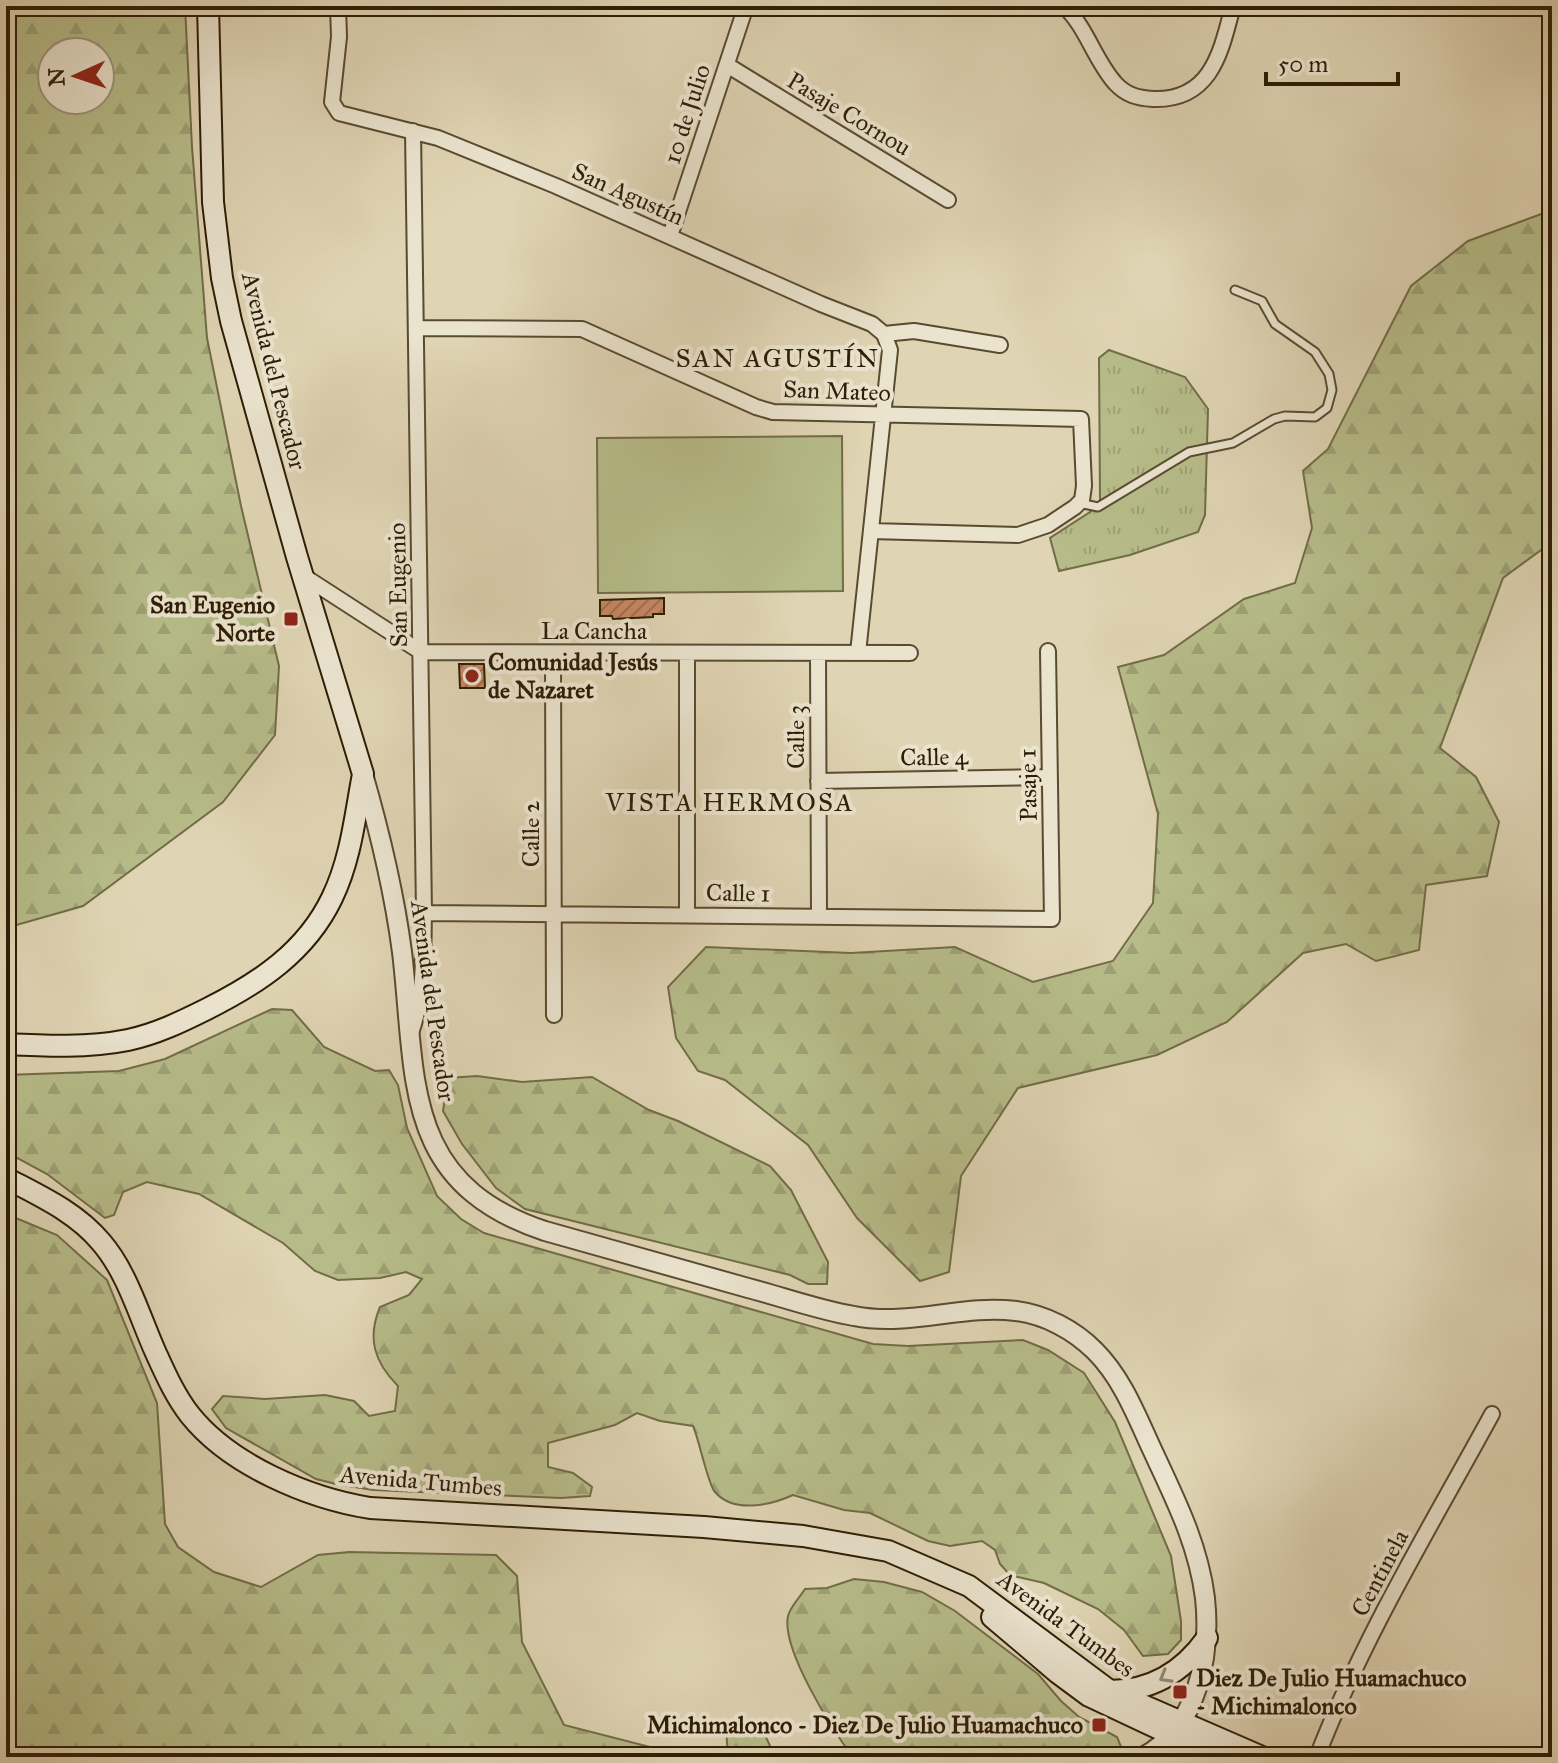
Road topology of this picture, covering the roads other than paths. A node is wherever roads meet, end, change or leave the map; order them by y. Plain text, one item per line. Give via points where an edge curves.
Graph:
1 (208, 6) edge
2 (338, 6) edge
3 (746, 6) edge
4 (1064, 6) edge
5 (1233, 6) edge
6 (727, 65) junction
7 (413, 131) junction
8 (948, 200) dead end
9 (670, 236) junction
10 (1235, 290) dead end
11 (416, 328) junction
12 (884, 334) junction
13 (1000, 345) dead end
14 (883, 415) junction
15 (1079, 503) junction
16 (871, 531) junction
17 (302, 575) junction
18 (1048, 651) dead end
19 (421, 652) junction
20 (553, 653) junction
21 (687, 653) junction
22 (818, 653) junction
23 (858, 653) junction
24 (910, 653) dead end
25 (363, 774) junction
26 (1050, 777) junction
27 (818, 781) junction
28 (424, 913) junction
29 (554, 913) junction
30 (687, 915) junction
31 (819, 916) junction
32 (1052, 919) joint
33 (554, 1015) dead end
34 (410, 1037) junction
35 (6, 1044) edge
36 (6, 1178) edge
37 (1492, 1414) dead end
38 (929, 1568) junction
39 (1207, 1638) junction
40 (1110, 1691) junction
41 (1177, 1729) junction
42 (1143, 1757) edge
43 (1219, 1757) edge
44 (1262, 1757) edge
45 (1317, 1757) edge

1 - 17 main road, Avenida del Pescador via 212,189 222,278 241,364
2 - 7 street, San Agustín via 333,106 343,114
3 - 6 street, 10 de Julio
4 - 5 street via 1117,85 1128,95 1160,99 1183,94 1207,77 1217,63
6 - 8 street, Pasaje Cornou
6 - 9 street, 10 de Julio
7 - 9 street, San Agustín
7 - 11 street, San Eugenio
9 - 12 street, San Agustín via 872,324
10 - 15 lane via 1262,301 1275,324 1315,352 1329,374 1327,408 1315,417 1274,419 1233,443 1189,452 1098,507
11 - 14 street, San Mateo via 582,329 764,410
11 - 19 street, San Eugenio
12 - 13 street via 914,331
12 - 14 street via 890,350
14 - 15 street, San Mateo via 1081,419 1084,486
14 - 16 street
15 - 16 street via 1048,525 1018,535
16 - 23 street
17 - 19 street
17 - 25 main road, Avenida del Pescador
18 - 26 street, Pasaje 1
19 - 20 street, La Cancha
19 - 28 street, San Eugenio
20 - 21 street, La Cancha
20 - 29 street, Calle 2
21 - 22 street, La Cancha
21 - 30 street
22 - 23 street, La Cancha
22 - 27 street, Calle 3
23 - 24 street, La Cancha
25 - 34 street, Avenida del Pescador via 388,865
25 - 35 main road via 340,880 319,921 276,967 229,998 146,1035 91,1044
26 - 27 street, Calle 4
26 - 32 street, Pasaje 1
27 - 31 street, Calle 3
28 - 29 street, Calle 1
28 - 34 street, San Eugenio via 422,987
29 - 30 street, Calle 1
29 - 33 street, Calle 2
30 - 31 street, Calle 1
31 - 32 street, Calle 1
34 - 39 street, Avenida del Pescador via 422,1113 439,1152 472,1195 506,1216 854,1316 911,1319 1017,1311 1051,1320 1080,1338 1119,1382 1186,1522 1203,1584
36 - 38 main road, Avenida Tumbes via 67,1211 104,1245 178,1397 204,1430 231,1452 294,1486 370,1508 803,1536 888,1551
37 - 45 street, Centinela via 1367,1645
38 - 40 main road, Avenida Tumbes via 993,1602
38 - 41 main road, Avenida Tumbes via 1073,1685 1109,1707
39 -> 40 main road via 1162,1680 1136,1690
39 - 41 street, Avenida del Pescador via 1198,1682
40 - 41 main road, Avenida Tumbes
41 - 42 street
41 - 43 main road, Avenida Tumbes
41 - 44 main road, Avenida Tumbes

